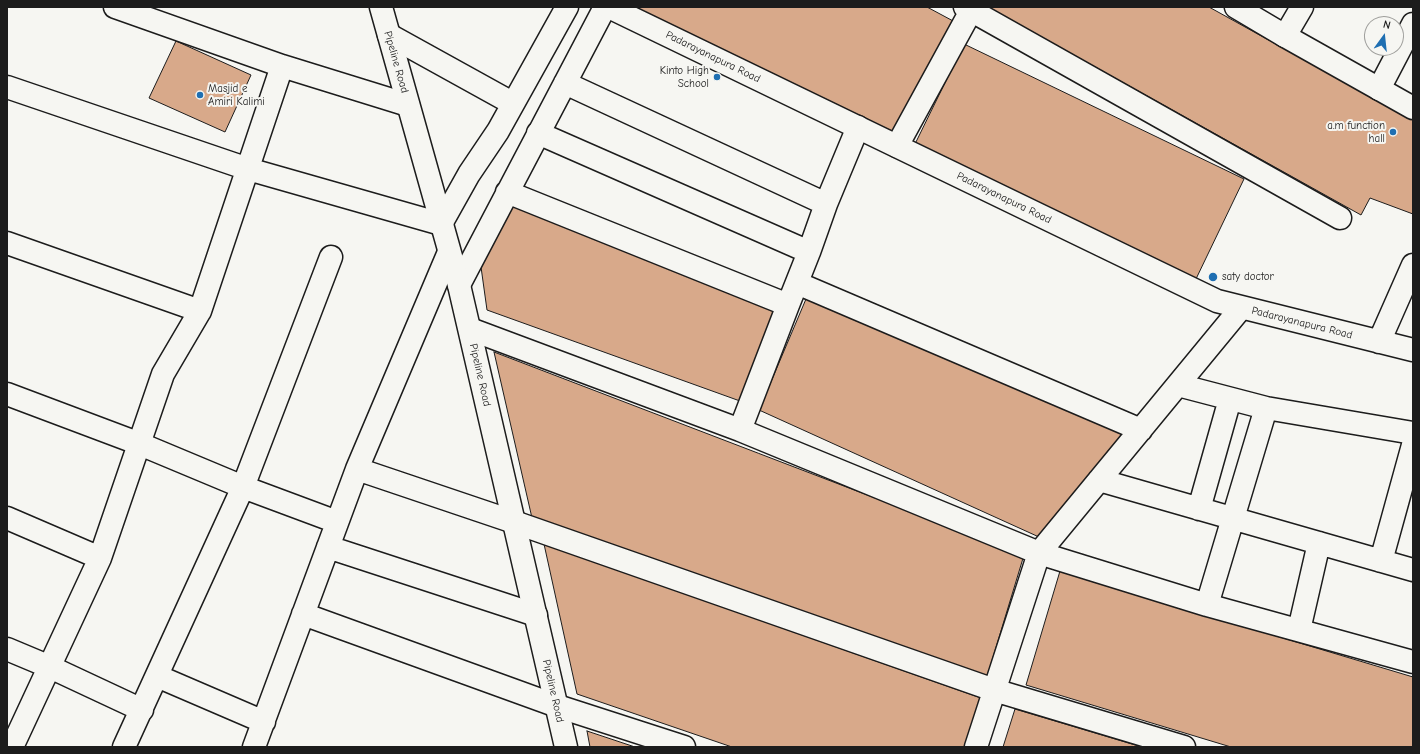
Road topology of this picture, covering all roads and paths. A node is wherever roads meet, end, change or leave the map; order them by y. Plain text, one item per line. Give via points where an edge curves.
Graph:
1 (115, 7) edge
2 (381, 7) edge
3 (567, 7) edge
4 (605, 7) edge
5 (609, 7) edge
6 (1236, 7) edge
7 (1302, 7) edge
8 (970, 8) edge
9 (1413, 24) edge
10 (388, 35) junction
11 (1285, 36) junction
12 (282, 66) junction
13 (565, 83) junction
14 (7, 87) edge
15 (1379, 89) junction
16 (512, 103) junction
17 (408, 105) junction
18 (1413, 108) edge
19 (858, 126) junction
20 (538, 134) junction
21 (898, 146) junction
22 (248, 169) junction
23 (507, 192) junction
24 (826, 204) junction
25 (1340, 218) dead end
26 (441, 224) junction
27 (7, 243) edge
28 (449, 252) junction
29 (809, 252) junction
30 (331, 257) dead end
31 (1412, 270) edge
32 (796, 283) junction
33 (458, 284) junction
34 (788, 305) junction
35 (1241, 308) junction
36 (200, 311) junction
37 (470, 329) junction
38 (1379, 342) junction
39 (1413, 350) edge
40 (1178, 385) junction
41 (7, 394) edge
42 (1230, 399) junction
43 (1266, 408) junction
44 (740, 430) junction
45 (1141, 430) junction
46 (1413, 433) edge
47 (140, 444) junction
48 (1413, 446) edge
49 (357, 469) junction
50 (1099, 480) junction
51 (243, 487) junction
52 (1198, 509) junction
53 (7, 518) edge
54 (1233, 519) junction
55 (337, 522) junction
56 (514, 522) junction
57 (1319, 543) junction
58 (328, 547) junction
59 (1039, 553) junction
60 (100, 558) junction
61 (1381, 561) junction
62 (1413, 570) edge
63 (1207, 605) junction
64 (304, 614) junction
65 (536, 615) junction
66 (1299, 630) junction
67 (7, 648) edge
68 (1413, 662) edge
69 (50, 667) junction
70 (157, 676) junction
71 (994, 690) junction
72 (557, 706) junction
73 (142, 710) junction
74 (264, 722) junction
75 (12, 747) edge
76 (124, 747) edge
77 (254, 747) edge
78 (566, 747) edge
79 (684, 747) edge
80 (976, 747) edge
81 (1184, 747) edge

1 - 12 street
2 - 10 street, Pipeline Road
3 - 16 street
4 - 13 street
5 - 19 street, Padarayanapura Road
6 - 11 street
7 - 11 street
8 - 21 street
8 - 25 street
9 - 15 street
10 - 16 street
10 - 17 street, Pipeline Road
11 - 15 street
12 - 17 street
12 - 22 street
13 - 20 street
13 - 24 street
14 - 22 street
15 - 18 street
16 - 26 street via 498,131 469,174
17 - 26 street, Pipeline Road
19 - 21 street, Padarayanapura Road
19 - 24 street
20 - 23 street
20 - 29 street
21 - 35 street, Padarayanapura Road via 1217,301
22 - 26 street
22 - 36 street
23 - 33 street
23 - 34 street
24 - 29 street
26 - 28 street, Pipeline Road
27 - 36 street
28 - 33 street, Pipeline Road
28 - 49 street
29 - 32 street
30 - 51 street
31 - 38 street
32 - 34 street
32 - 45 street
33 - 37 street, Pipeline Road
34 - 44 street
35 - 38 street, Padarayanapura Road
35 - 40 street
36 - 47 street via 163,374
37 - 44 street
37 - 56 street, Pipeline Road
38 - 39 street, Padarayanapura Road
40 - 42 street
40 - 45 street
41 - 47 street
42 - 43 street
42 - 52 street
43 - 46 street
43 - 54 street
44 - 59 street
45 - 50 street
47 - 51 street
47 - 60 street
48 - 61 street
49 - 55 street
49 - 56 street
50 - 52 street
50 - 59 street
51 - 55 street
51 - 70 street
52 - 54 street
53 - 60 street
54 - 57 street
54 - 63 street
55 - 58 street
56 - 65 street, Pipeline Road
56 - 71 street
57 - 61 street
57 - 66 street
58 - 64 street
58 - 65 street
59 - 63 street
59 - 71 street
60 - 69 street
61 - 62 street
63 - 66 street
64 - 72 street
64 - 74 street
65 - 72 street, Pipeline Road
66 - 68 street
67 - 69 street
69 - 73 street
69 - 75 street
70 - 73 street
70 - 74 street
71 - 80 street
71 - 81 street
72 - 78 street, Pipeline Road
72 - 79 street
73 - 76 street
74 - 77 street

